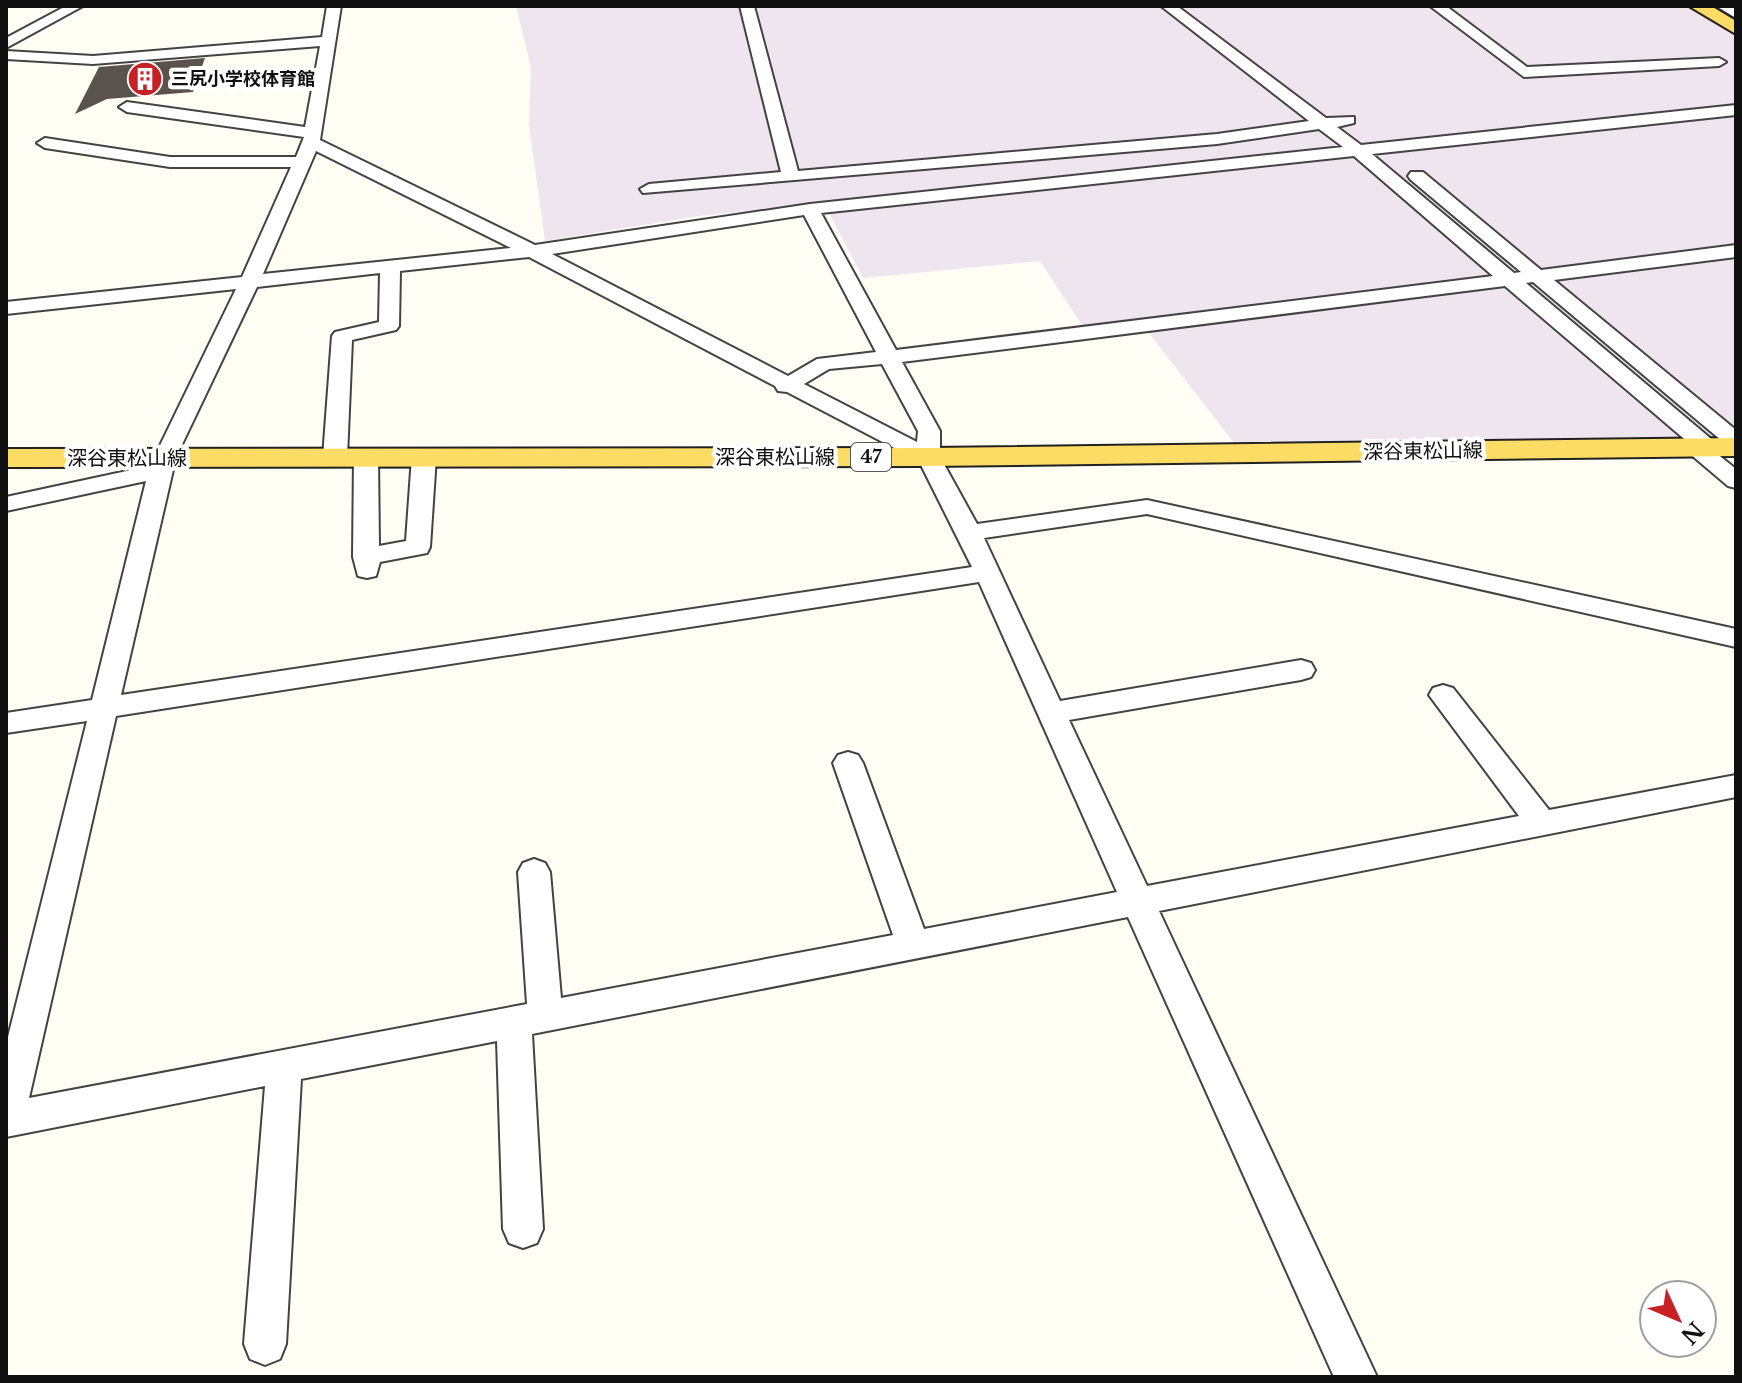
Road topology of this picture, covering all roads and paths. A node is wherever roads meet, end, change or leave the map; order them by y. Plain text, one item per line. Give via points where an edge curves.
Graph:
1 (76, 6) edge
2 (334, 6) edge
3 (747, 6) edge
4 (1168, 6) edge
5 (1437, 6) edge
6 (1698, 6) edge
7 (1723, 6) edge
8 (1736, 14) edge
9 (1736, 29) edge
10 (329, 41) junction
11 (6, 44) edge
12 (6, 55) edge
13 (1719, 62) dead end
14 (1323, 101) dead end
15 (127, 107) dead end
16 (1735, 111) edge
17 (1324, 124) junction
18 (1362, 136) junction
19 (45, 143) dead end
20 (309, 146) junction
21 (790, 175) junction
22 (649, 189) dead end
23 (810, 209) junction
24 (532, 251) junction
25 (1736, 251) edge
26 (390, 266) junction
27 (1536, 275) junction
28 (251, 279) junction
29 (1507, 279) junction
30 (6, 308) edge
31 (888, 357) junction
32 (786, 386) junction
33 (1719, 446) edge
34 (335, 457) junction
35 (366, 457) junction
36 (424, 457) junction
37 (928, 457) junction
38 (6, 458) edge
39 (162, 464) junction
40 (1736, 481) edge
41 (6, 504) edge
42 (969, 533) junction
43 (986, 573) junction
44 (1736, 638) edge
45 (1301, 670) dead end
46 (1443, 695) dead end
47 (104, 707) junction
48 (1050, 713) junction
49 (6, 723) edge
50 (848, 763) dead end
51 (1736, 786) edge
52 (1542, 824) junction
53 (534, 872) dead end
54 (1137, 903) junction
55 (914, 946) junction
56 (530, 1019) junction
57 (284, 1066) junction
58 (6, 1119) edge
59 (523, 1229) dead end
60 (265, 1344) dead end
61 (1356, 1377) edge

1 - 11 street
2 - 10 street
3 - 21 street
4 - 17 street
5 - 13 street via 1524,72
6 - 9 main road
7 - 8 street
10 - 12 street via 93,60
10 - 20 street
14 - 18 street
15 - 20 street
16 - 18 street
17 - 18 street
17 - 18 street
17 - 21 street via 1217,139
18 - 23 street
18 - 27 street
18 - 29 street
19 - 20 street via 170,162
20 - 24 street
20 - 28 street
21 - 22 street
23 - 24 street
23 - 31 street
24 - 26 street
24 - 32 street
25 - 27 street
26 - 28 street
26 - 34 street via 389,326 342,336
27 - 29 street
27 - 33 street
28 - 30 street
28 - 39 street
29 - 31 street
29 - 33 street
31 - 32 street via 824,363
31 - 37 street via 929,431
32 - 37 street
33 - 37 main road, 深谷東松山線 / 47
33 - 40 street
34 - 35 main road, 深谷東松山線 / 47
34 - 39 main road, 深谷東松山線 / 47
35 - 36 main road, 深谷東松山線 / 47
35 - 36 street via 367,564 418,547
36 - 37 main road, 深谷東松山線 / 47
37 - 42 street
38 - 39 main road, 深谷東松山線 / 47
39 - 41 street
39 - 47 street
42 - 43 street
42 - 44 street via 1147,507
43 - 47 street
43 - 48 street
45 - 48 street
46 - 52 street
47 - 49 street
47 - 58 street
48 - 54 street
50 - 55 street
51 - 52 street
52 - 54 street
53 - 56 street
54 - 55 street
54 - 61 street
55 - 56 street
56 - 57 street
56 - 59 street
57 - 58 street
57 - 60 street

